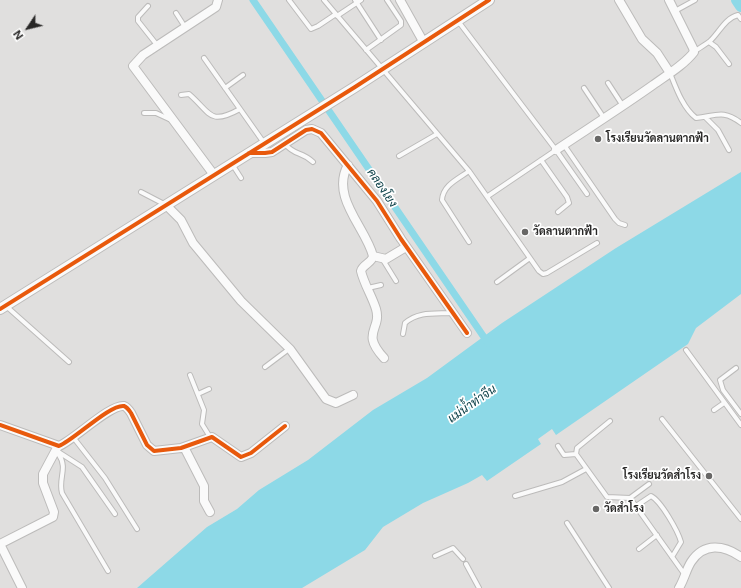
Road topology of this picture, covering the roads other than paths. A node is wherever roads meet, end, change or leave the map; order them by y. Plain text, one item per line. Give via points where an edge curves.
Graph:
1 (218, 0) edge
2 (289, 0) edge
3 (324, 0) edge
4 (361, 0) edge
5 (387, 0) edge
6 (400, 0) edge
7 (489, 0) edge
8 (619, 0) edge
9 (669, 0) edge
10 (695, 0) edge
11 (356, 1) edge
12 (148, 6) dead end
13 (675, 11) junction
14 (176, 13) dead end
15 (337, 15) junction
16 (741, 19) edge
17 (458, 21) junction
18 (185, 27) junction
19 (381, 40) junction
20 (709, 42) junction
21 (424, 43) junction
22 (157, 45) junction
23 (366, 50) junction
24 (694, 52) junction
25 (204, 58) dead end
26 (729, 64) dead end
27 (382, 69) junction
28 (670, 73) junction
29 (243, 75) dead end
30 (608, 83) dead end
31 (225, 88) junction
32 (584, 88) dead end
33 (181, 95) dead end
34 (624, 106) junction
35 (240, 109) junction
36 (144, 113) dead end
37 (705, 117) junction
38 (604, 118) junction
39 (173, 121) junction
40 (741, 123) edge
41 (437, 134) junction
42 (264, 143) junction
43 (284, 144) junction
44 (560, 147) junction
45 (729, 150) dead end
46 (249, 153) junction
47 (399, 156) dead end
48 (541, 160) junction
49 (313, 162) dead end
50 (232, 164) junction
51 (348, 165) junction
52 (469, 170) junction
53 (214, 175) junction
54 (241, 178) dead end
55 (141, 192) dead end
56 (586, 194) dead end
57 (488, 196) junction
58 (166, 205) junction
59 (558, 212) dead end
60 (625, 225) dead end
61 (469, 242) dead end
62 (597, 243) dead end
63 (406, 247) junction
64 (373, 256) junction
65 (530, 258) junction
66 (383, 260) junction
67 (396, 281) dead end
68 (496, 282) dead end
69 (381, 285) dead end
70 (368, 288) junction
71 (3, 307) edge
72 (452, 313) junction
73 (467, 333) dead end
74 (403, 334) dead end
75 (290, 348) junction
76 (686, 350) dead end
77 (384, 358) dead end
78 (69, 362) dead end
79 (265, 367) dead end
80 (736, 368) dead end
81 (190, 375) dead end
82 (209, 389) dead end
83 (198, 394) junction
84 (353, 395) dead end
85 (724, 403) junction
86 (714, 410) dead end
87 (741, 414) edge
88 (662, 419) dead end
89 (610, 421) dead end
90 (0, 425) edge
91 (741, 425) edge
92 (285, 426) dead end
93 (73, 437) junction
94 (210, 437) junction
95 (558, 446) dead end
96 (184, 447) junction
97 (56, 450) junction
98 (576, 454) junction
99 (586, 469) junction
100 (649, 484) dead end
101 (516, 496) dead end
102 (630, 498) junction
103 (636, 506) junction
104 (210, 512) dead end
105 (115, 514) dead end
106 (741, 519) edge
107 (567, 523) dead end
108 (137, 528) dead end
109 (656, 535) junction
110 (0, 544) edge
111 (639, 549) dead end
112 (5, 554) junction
113 (435, 556) dead end
114 (672, 557) junction
115 (741, 557) edge
116 (463, 559) dead end
117 (0, 561) edge
118 (466, 564) dead end
119 (108, 571) dead end
120 (686, 576) junction
121 (681, 587) edge
122 (22, 588) edge
123 (479, 588) edge
124 (609, 588) edge

1 - 18 street via 216,7
2 - 15 lane via 311,29
3 - 15 lane
4 - 11 lane
5 - 19 lane via 401,25
6 - 21 street
7 - 17 street
8 - 28 street via 642,39 657,53
9 - 13 street
10 - 13 lane
11 - 15 lane
11 - 19 lane
12 - 22 lane via 138,17 138,21
13 - 24 street
14 - 18 lane
15 - 23 lane
16 - 20 lane via 738,15 731,18
17 - 21 street
17 - 44 lane
18 - 22 street
19 - 23 lane
20 - 24 lane
20 - 26 lane
21 - 27 street
22 - 39 street via 139,58 134,67
23 - 27 lane
24 - 28 street
25 - 31 lane
27 - 41 lane
27 - 42 street
28 - 34 street
28 - 37 lane via 690,114 696,118
29 - 31 lane
30 - 34 lane
31 - 35 lane
32 - 38 lane
33 - 35 lane via 189,94 215,117 225,117
34 - 38 street
35 - 42 lane
36 - 39 lane via 156,113
37 - 40 lane via 731,115
37 - 45 lane via 718,130
38 - 44 street
39 - 53 street
41 - 47 lane
41 - 52 lane
42 - 46 street
43 - 46 street via 266,153
43 - 49 lane via 291,151 305,155
43 - 51 street via 306,130 316,130
44 - 48 lane
44 - 56 lane
44 - 60 lane via 615,219
46 - 50 street
48 - 57 lane
48 - 59 lane via 569,203
50 - 53 street
50 - 54 lane
51 - 63 street via 377,201
51 - 64 street via 344,178 344,193
52 - 57 lane
52 - 61 lane via 448,186 443,192 442,200
53 - 58 street
55 - 58 lane
57 - 65 lane
58 - 71 street
58 - 75 street via 181,220 193,243 241,301
62 - 65 lane via 548,273 543,274 539,271
63 - 66 street
63 - 72 street
64 - 66 street
64 - 70 street via 361,271
65 - 68 lane
66 - 67 lane
69 - 70 lane
70 - 77 street via 377,314 372,337 374,345
71 - 78 lane
72 - 73 street
72 - 74 lane via 420,314 410,318 405,323
75 - 79 lane
75 - 84 street via 328,402 336,403
76 - 85 lane
80 - 87 lane via 720,380 723,390
81 - 83 lane
82 - 83 lane
83 - 94 lane via 204,410 202,424
85 - 86 lane
85 - 91 lane
88 - 106 lane
89 - 98 lane via 577,448
90 - 97 street
92 - 94 street via 251,453 242,457
93 - 96 street via 112,410 123,406 131,412 147,445 154,451
93 - 97 street
93 - 108 lane via 105,478
94 - 96 street
95 - 98 lane via 564,455
96 - 104 street via 204,486 204,502
97 - 105 lane via 82,467
97 - 110 street via 43,474 43,483 54,512 53,517
97 - 119 lane via 64,465 62,493
98 - 99 lane
99 - 101 lane via 562,482
99 - 102 lane via 607,498
100 - 102 lane
102 - 103 lane
103 - 109 lane
103 - 114 lane via 652,496 661,508 679,534 681,542
107 - 124 lane
109 - 111 lane
109 - 114 lane
110 - 112 street
112 - 117 street
112 - 122 street
113 - 116 lane via 454,548
114 - 120 lane
115 - 120 street via 725,548 711,547 698,555
118 - 123 lane
120 - 121 street

